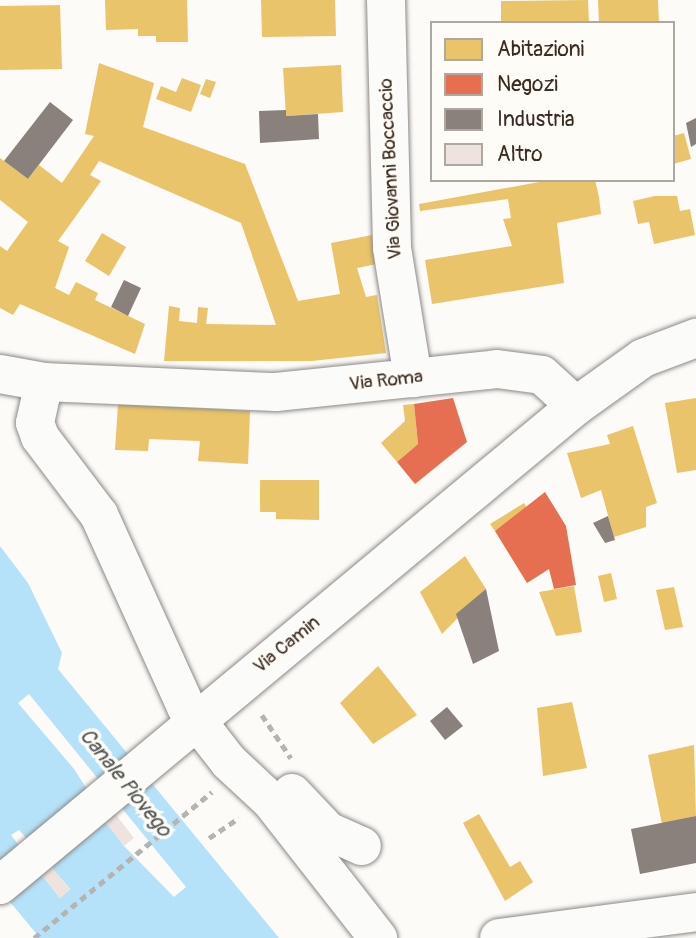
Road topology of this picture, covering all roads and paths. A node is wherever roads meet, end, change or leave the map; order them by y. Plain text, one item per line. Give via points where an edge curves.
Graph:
1 (386, 0) edge
2 (696, 338) edge
3 (0, 374) edge
4 (413, 378) junction
5 (44, 382) junction
6 (576, 406) junction
7 (203, 729) junction
8 (222, 784) dead end
9 (362, 846) dead end
10 (0, 885) edge
11 (696, 912) edge
12 (34, 938) edge
13 (378, 938) edge
14 (499, 938) edge

1 - 4 street, Via Giovanni Boccaccio via 392,248
2 - 6 street via 643,358
3 - 5 street, Via Roma
4 - 5 street, Via Roma via 276,392
4 - 6 street, Via Roma via 497,369 542,375
5 - 7 street via 35,423 40,437 99,515
6 - 7 street, Via Camin
7 - 9 street via 237,737 328,831
7 - 10 street, Via Camin via 154,759
7 - 13 street via 264,793
8 - 12 path
11 - 14 street

